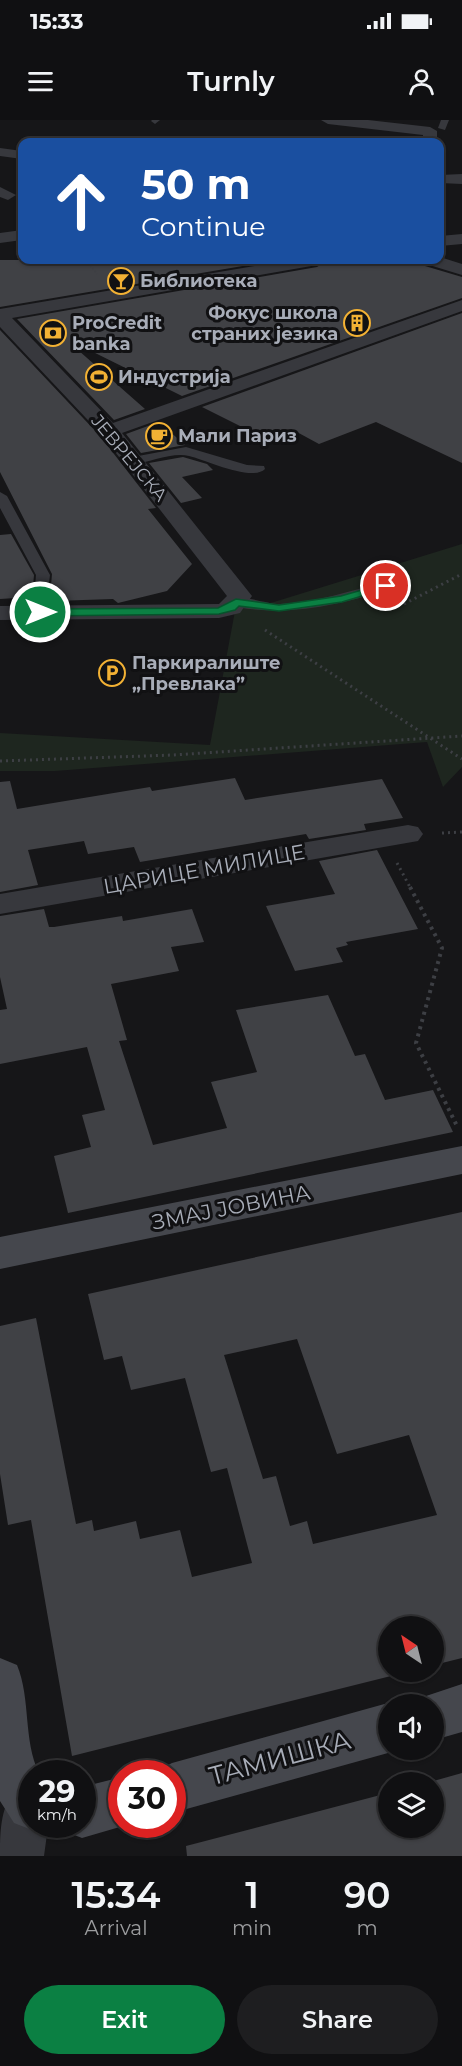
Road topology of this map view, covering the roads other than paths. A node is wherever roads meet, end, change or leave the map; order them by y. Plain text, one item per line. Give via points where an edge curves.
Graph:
1 (328, 120) edge
2 (437, 130) edge
3 (1, 153) edge
4 (18, 155) edge
5 (444, 179) edge
6 (462, 179) edge
7 (18, 236) edge
8 (0, 238) edge
9 (462, 239) edge
10 (444, 241) edge
11 (294, 264) edge
12 (444, 264) edge
13 (462, 270) edge
14 (462, 305) edge
15 (0, 315) edge
16 (109, 431) junction
17 (133, 461) junction
18 (259, 469) dead end
19 (0, 496) edge
20 (386, 586) dead end
21 (234, 605) junction
22 (40, 612) junction
23 (0, 613) edge
24 (396, 836) road end
25 (0, 904) edge
26 (462, 1160) edge
27 (0, 1253) edge
28 (0, 1683) edge
29 (462, 1708) edge
30 (444, 1713) edge
31 (378, 1731) edge
32 (18, 1783) edge
33 (186, 1784) edge

1 - 2 street
3 - 4 street
5 - 6 street
7 - 8 street
9 - 10 street
11 - 15 street
12 - 13 street
14 - 16 street
15 - 16 street, ЈЕВРЕЈСКА
16 - 17 street, ЈЕВРЕЈСКА
17 - 18 lane via 186,451 246,469
17 - 21 street, ЈЕВРЕЈСКА via 237,590 240,596
19 - 22 lane via 43,575
20 - 21 lane via 342,599 279,608
21 - 22 street via 219,611
22 - 23 street
24 - 25 street, ЦАРИЦЕ МИЛИЦЕ
26 - 27 street, ЗМАЈ ЈОВИНА
28 - 32 street via 10,1758
29 - 30 street
31 - 33 street, ТАМИШКА

